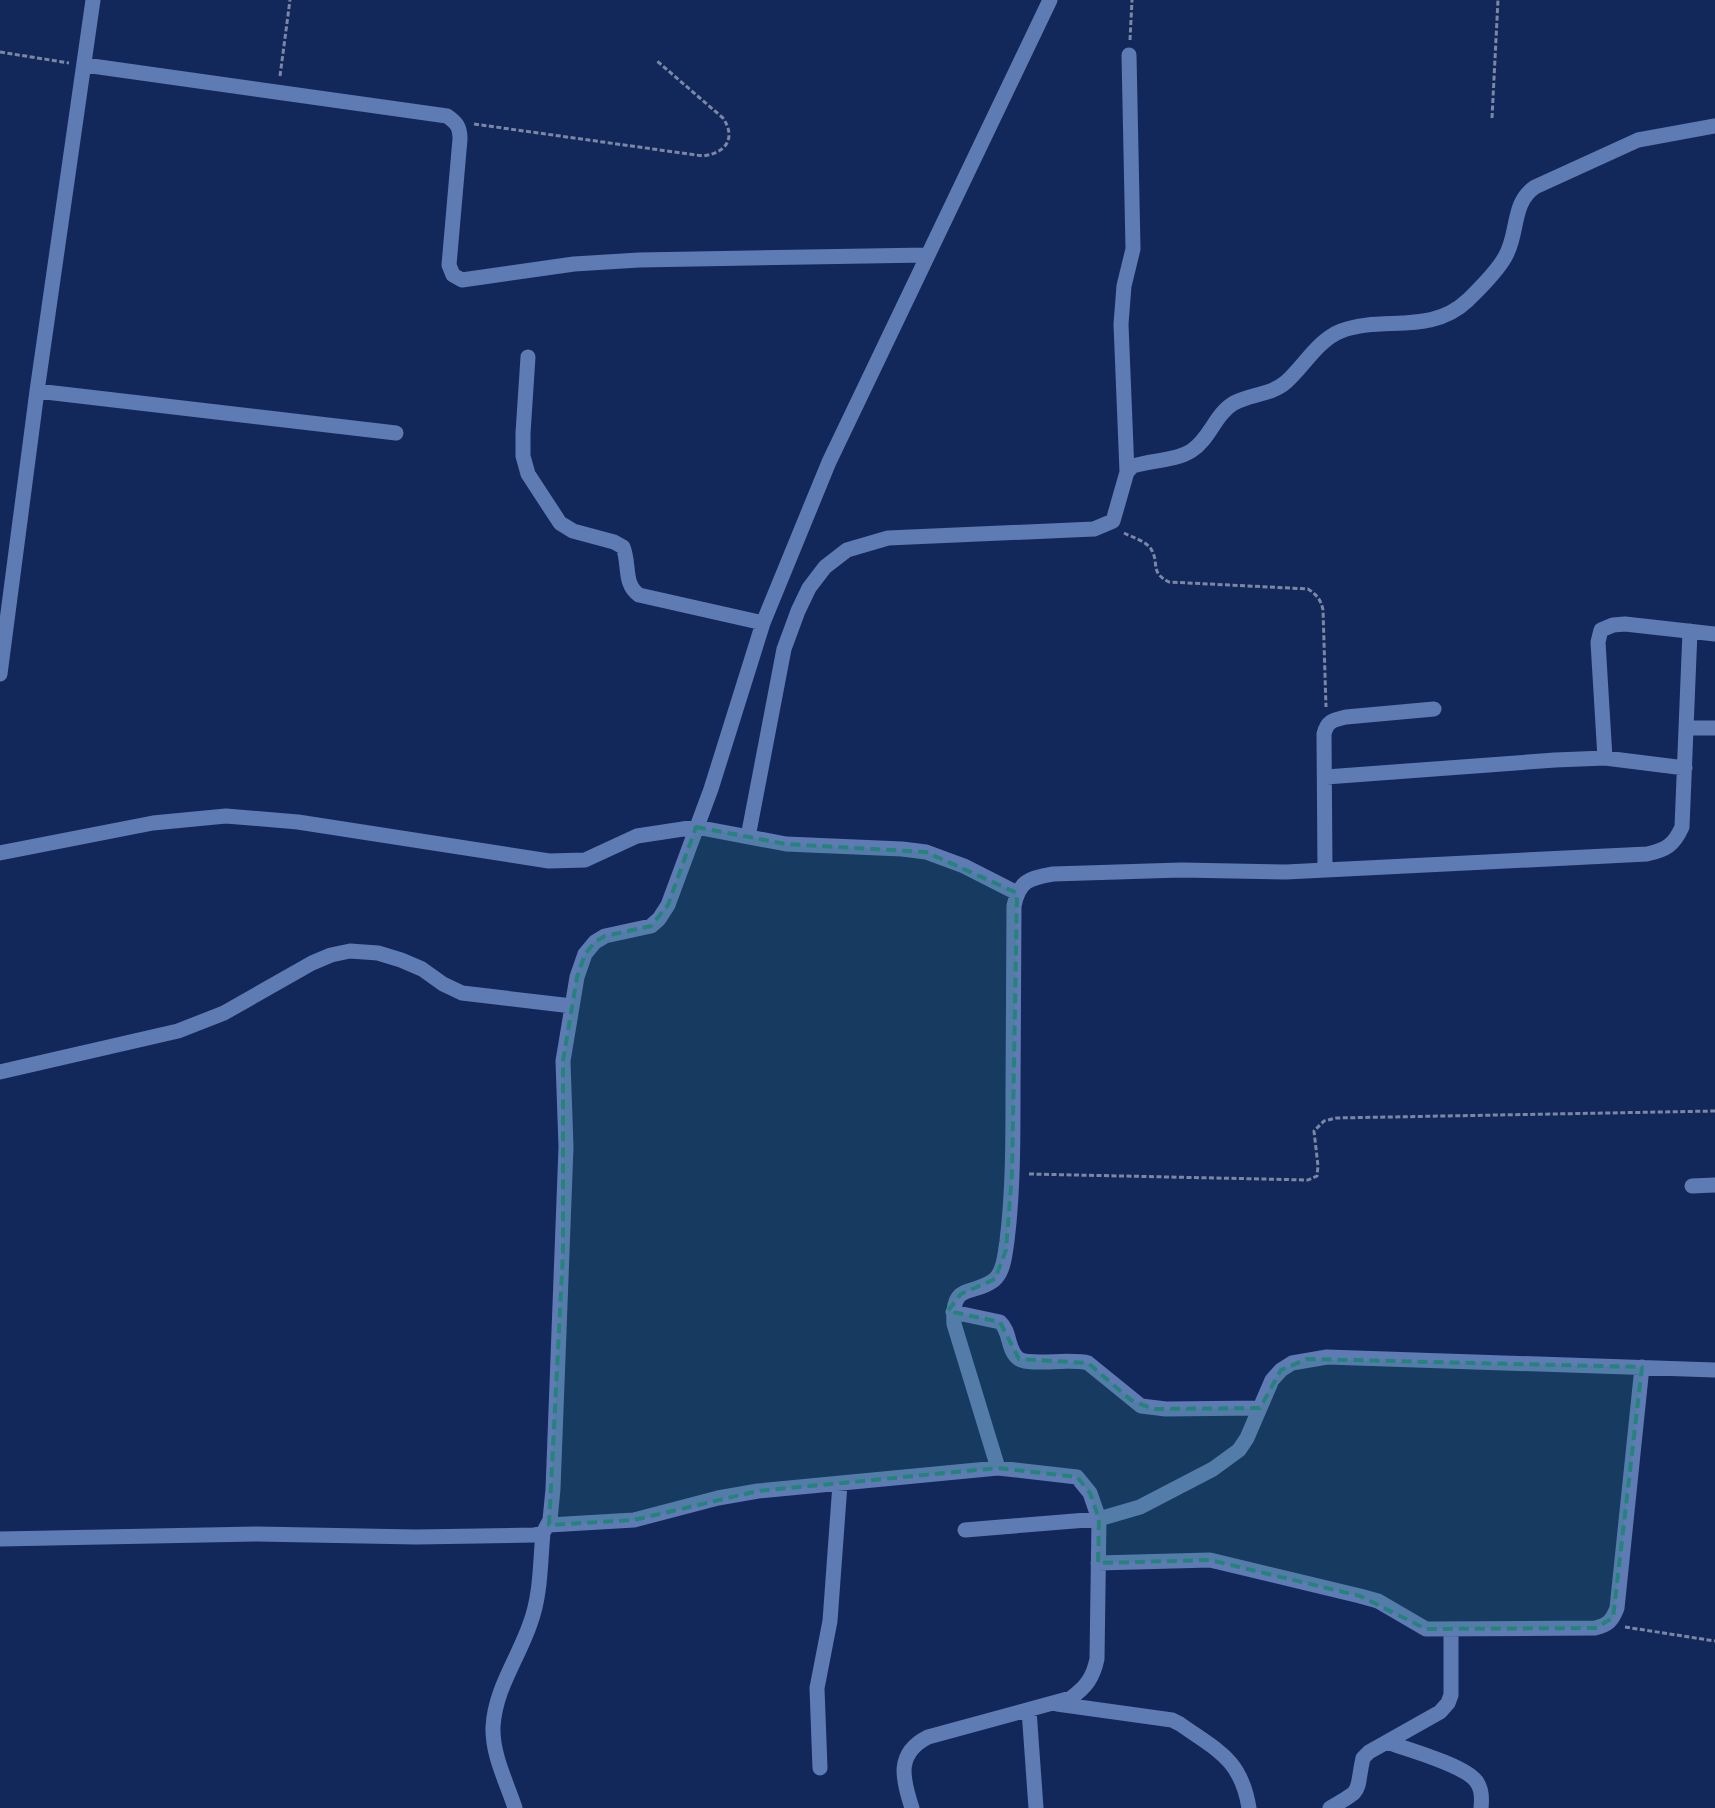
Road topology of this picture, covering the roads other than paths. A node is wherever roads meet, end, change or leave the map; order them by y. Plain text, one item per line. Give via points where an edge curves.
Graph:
1 (93, 0) edge
2 (1050, 0) edge
3 (1129, 55) road end
4 (85, 65) junction
5 (1715, 126) edge
6 (927, 255) junction
7 (528, 357) dead end
8 (37, 391) junction
9 (396, 433) dead end
10 (1127, 472) junction
11 (763, 623) junction
12 (1690, 631) junction
13 (1715, 634) edge
14 (0, 674) edge
15 (1434, 709) dead end
16 (1686, 728) junction
17 (1715, 728) edge
18 (1605, 758) junction
19 (1685, 768) junction
20 (1326, 777) junction
21 (701, 828) junction
22 (748, 837) junction
23 (0, 853) edge
24 (1325, 870) junction
25 (1016, 892) junction
26 (572, 1006) junction
27 (0, 1072) edge
28 (1715, 1185) edge
29 (1692, 1186) dead end
30 (953, 1312) junction
31 (1642, 1367) junction
32 (1715, 1370) edge
33 (1260, 1408) junction
34 (998, 1468) junction
35 (840, 1484) junction
36 (1099, 1519) junction
37 (546, 1529) junction
38 (966, 1530) dead end
39 (0, 1539) edge
40 (1098, 1563) junction
41 (1451, 1630) junction
42 (1053, 1703) junction
43 (1029, 1710) junction
44 (1386, 1742) junction
45 (820, 1768) dead end
46 (516, 1808) edge
47 (912, 1808) edge
48 (1036, 1808) edge
49 (1249, 1808) edge
50 (1330, 1808) edge
51 (1481, 1808) edge

1 - 4 street
2 - 6 street
3 - 10 street via 1133,249 1124,286 1120,324
4 - 6 street via 447,116 460,129 448,266 453,275 462,280 574,264 631,260
4 - 8 street
5 - 10 street via 1638,140 1535,187 1520,203 1505,258 1467,301 1452,312 1414,324 1355,327 1341,331 1327,339 1275,390 1233,404 1190,451 1142,463
6 - 11 street via 829,462
7 - 11 street via 523,456 528,474 560,523 572,532 623,547 631,589 639,595
8 - 9 street
8 - 14 street
10 - 22 street via 1113,521 1105,526 888,538 847,550 825,567 809,588 784,648
11 - 21 street
12 - 13 street
12 - 16 street
12 - 18 street via 1625,624 1613,624 1601,630 1598,642
15 - 20 street via 1333,720 1326,725 1324,734
16 - 17 street
16 - 19 street
18 - 19 street
18 - 20 street
19 - 24 street via 1682,826 1676,841 1665,850 1647,854
20 - 24 street
21 - 22 street
21 - 23 street via 637,836 585,860 568,862 298,822 226,816 153,822
21 - 26 street via 659,919 651,926 605,936 585,954
22 - 25 street via 786,844 926,852 964,866
24 - 25 street via 1053,874 1037,876 1023,883
25 - 30 street via 1009,1227 1002,1266 995,1280 961,1294
26 - 27 street via 462,994 401,960 378,953 350,951 331,954 204,1022 178,1031
26 - 37 street via 564,1061 563,1253 553,1489
28 - 29 street
30 - 33 street via 1000,1322 1006,1327 1013,1352 1019,1359 1088,1363 1141,1406 1166,1409
30 - 34 street
31 - 32 street
31 - 33 street via 1307,1359 1281,1370 1272,1380
31 - 41 street via 1617,1608 1613,1618 1607,1625 1595,1628
33 - 36 street via 1247,1438 1229,1459 1140,1507
34 - 35 street
34 - 36 street via 1077,1477 1090,1493
35 - 37 street via 738,1494 634,1520
35 - 45 street via 830,1621 817,1688
36 - 38 street
36 - 40 street
37 - 39 street via 416,1538 256,1534
37 - 46 street via 535,1608 502,1686 493,1729 495,1749
40 - 41 street via 1210,1560 1360,1596 1385,1605 1426,1629
40 - 42 street via 1094,1675 1071,1698
41 - 44 street via 1451,1695 1448,1703 1440,1712
42 - 43 street
42 - 49 street via 1172,1720 1180,1724 1228,1759 1240,1774
43 - 47 street via 928,1737 915,1744 906,1755 904,1772
43 - 48 street
44 - 50 street via 1362,1758 1359,1788 1352,1796
44 - 51 street via 1467,1772 1478,1783

